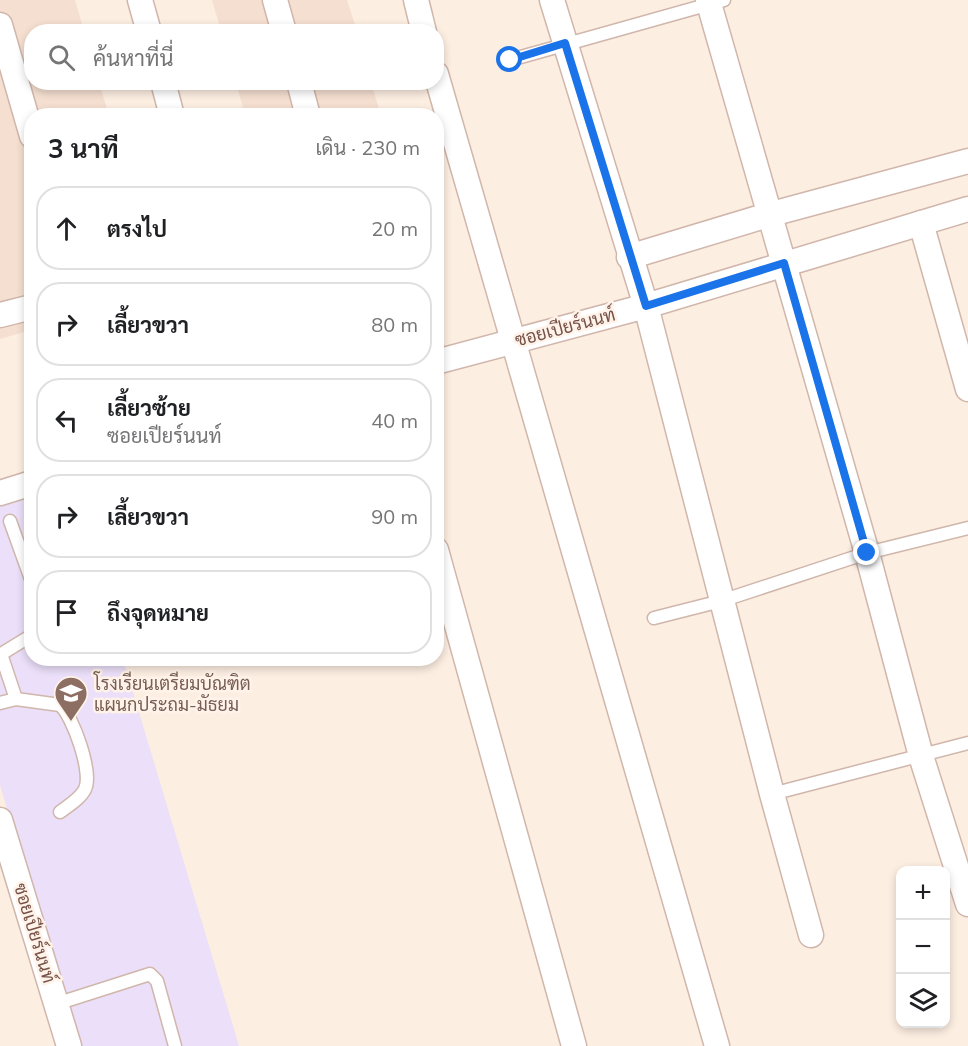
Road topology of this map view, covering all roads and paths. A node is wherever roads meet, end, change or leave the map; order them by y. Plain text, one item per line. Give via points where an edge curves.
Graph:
1 (140, 0) edge
2 (275, 0) edge
3 (416, 0) edge
4 (552, 0) edge
5 (713, 2) edge
6 (147, 24) edge
7 (282, 24) edge
8 (422, 24) edge
9 (0, 25) edge
10 (565, 43) junction
11 (510, 60) dead end
12 (165, 90) edge
13 (301, 90) edge
14 (441, 90) edge
15 (24, 108) edge
16 (170, 108) edge
17 (306, 108) edge
18 (968, 161) edge
19 (968, 209) edge
20 (768, 215) junction
21 (921, 223) junction
22 (629, 257) junction
23 (784, 263) junction
24 (646, 306) junction
25 (24, 309) edge
26 (0, 315) edge
27 (513, 341) junction
28 (444, 360) edge
29 (968, 389) edge
30 (24, 486) edge
31 (0, 493) edge
32 (10, 521) dead end
33 (968, 528) edge
34 (867, 553) junction
35 (24, 560) edge
36 (444, 579) edge
37 (721, 601) junction
38 (654, 618) dead end
39 (24, 640) edge
40 (16, 699) junction
41 (0, 703) edge
42 (968, 743) edge
43 (921, 756) junction
44 (772, 794) junction
45 (60, 812) dead end
46 (0, 820) edge
47 (968, 904) edge
48 (811, 935) dead end
49 (56, 1004) junction
50 (69, 1046) edge
51 (175, 1046) edge
52 (574, 1046) edge
53 (717, 1046) edge

1 - 6 street
2 - 7 street
3 - 8 street
4 - 10 street
5 - 10 lane
5 - 20 street
9 - 15 street
10 - 11 lane
10 - 22 street
12 - 16 street
13 - 17 street
14 - 27 street
18 - 20 street
19 - 21 street, ซอยเปียร์นนท์
20 - 22 street
20 - 23 street
21 - 23 street, ซอยเปียร์นนท์
21 - 29 street
22 - 24 street
23 - 24 street, ซอยเปียร์นนท์
23 - 34 street
24 - 27 street, ซอยเปียร์นนท์
24 - 37 street
25 - 26 street
27 - 28 street, ซอยเปียร์นนท์
27 - 53 street
30 - 31 street
32 - 35 lane
33 - 34 lane
34 - 37 lane
34 - 43 street
36 - 52 street
37 - 38 lane
37 - 44 street
39 - 40 lane via 2,657
40 - 41 lane
40 - 45 lane via 60,705 71,719 88,780 84,792
42 - 43 lane
43 - 44 lane
43 - 47 street
44 - 48 street
46 - 49 street, ซอยเปียร์นนท์
49 - 50 street, ซอยเปียร์นนท์
49 - 51 lane via 150,974 157,981

